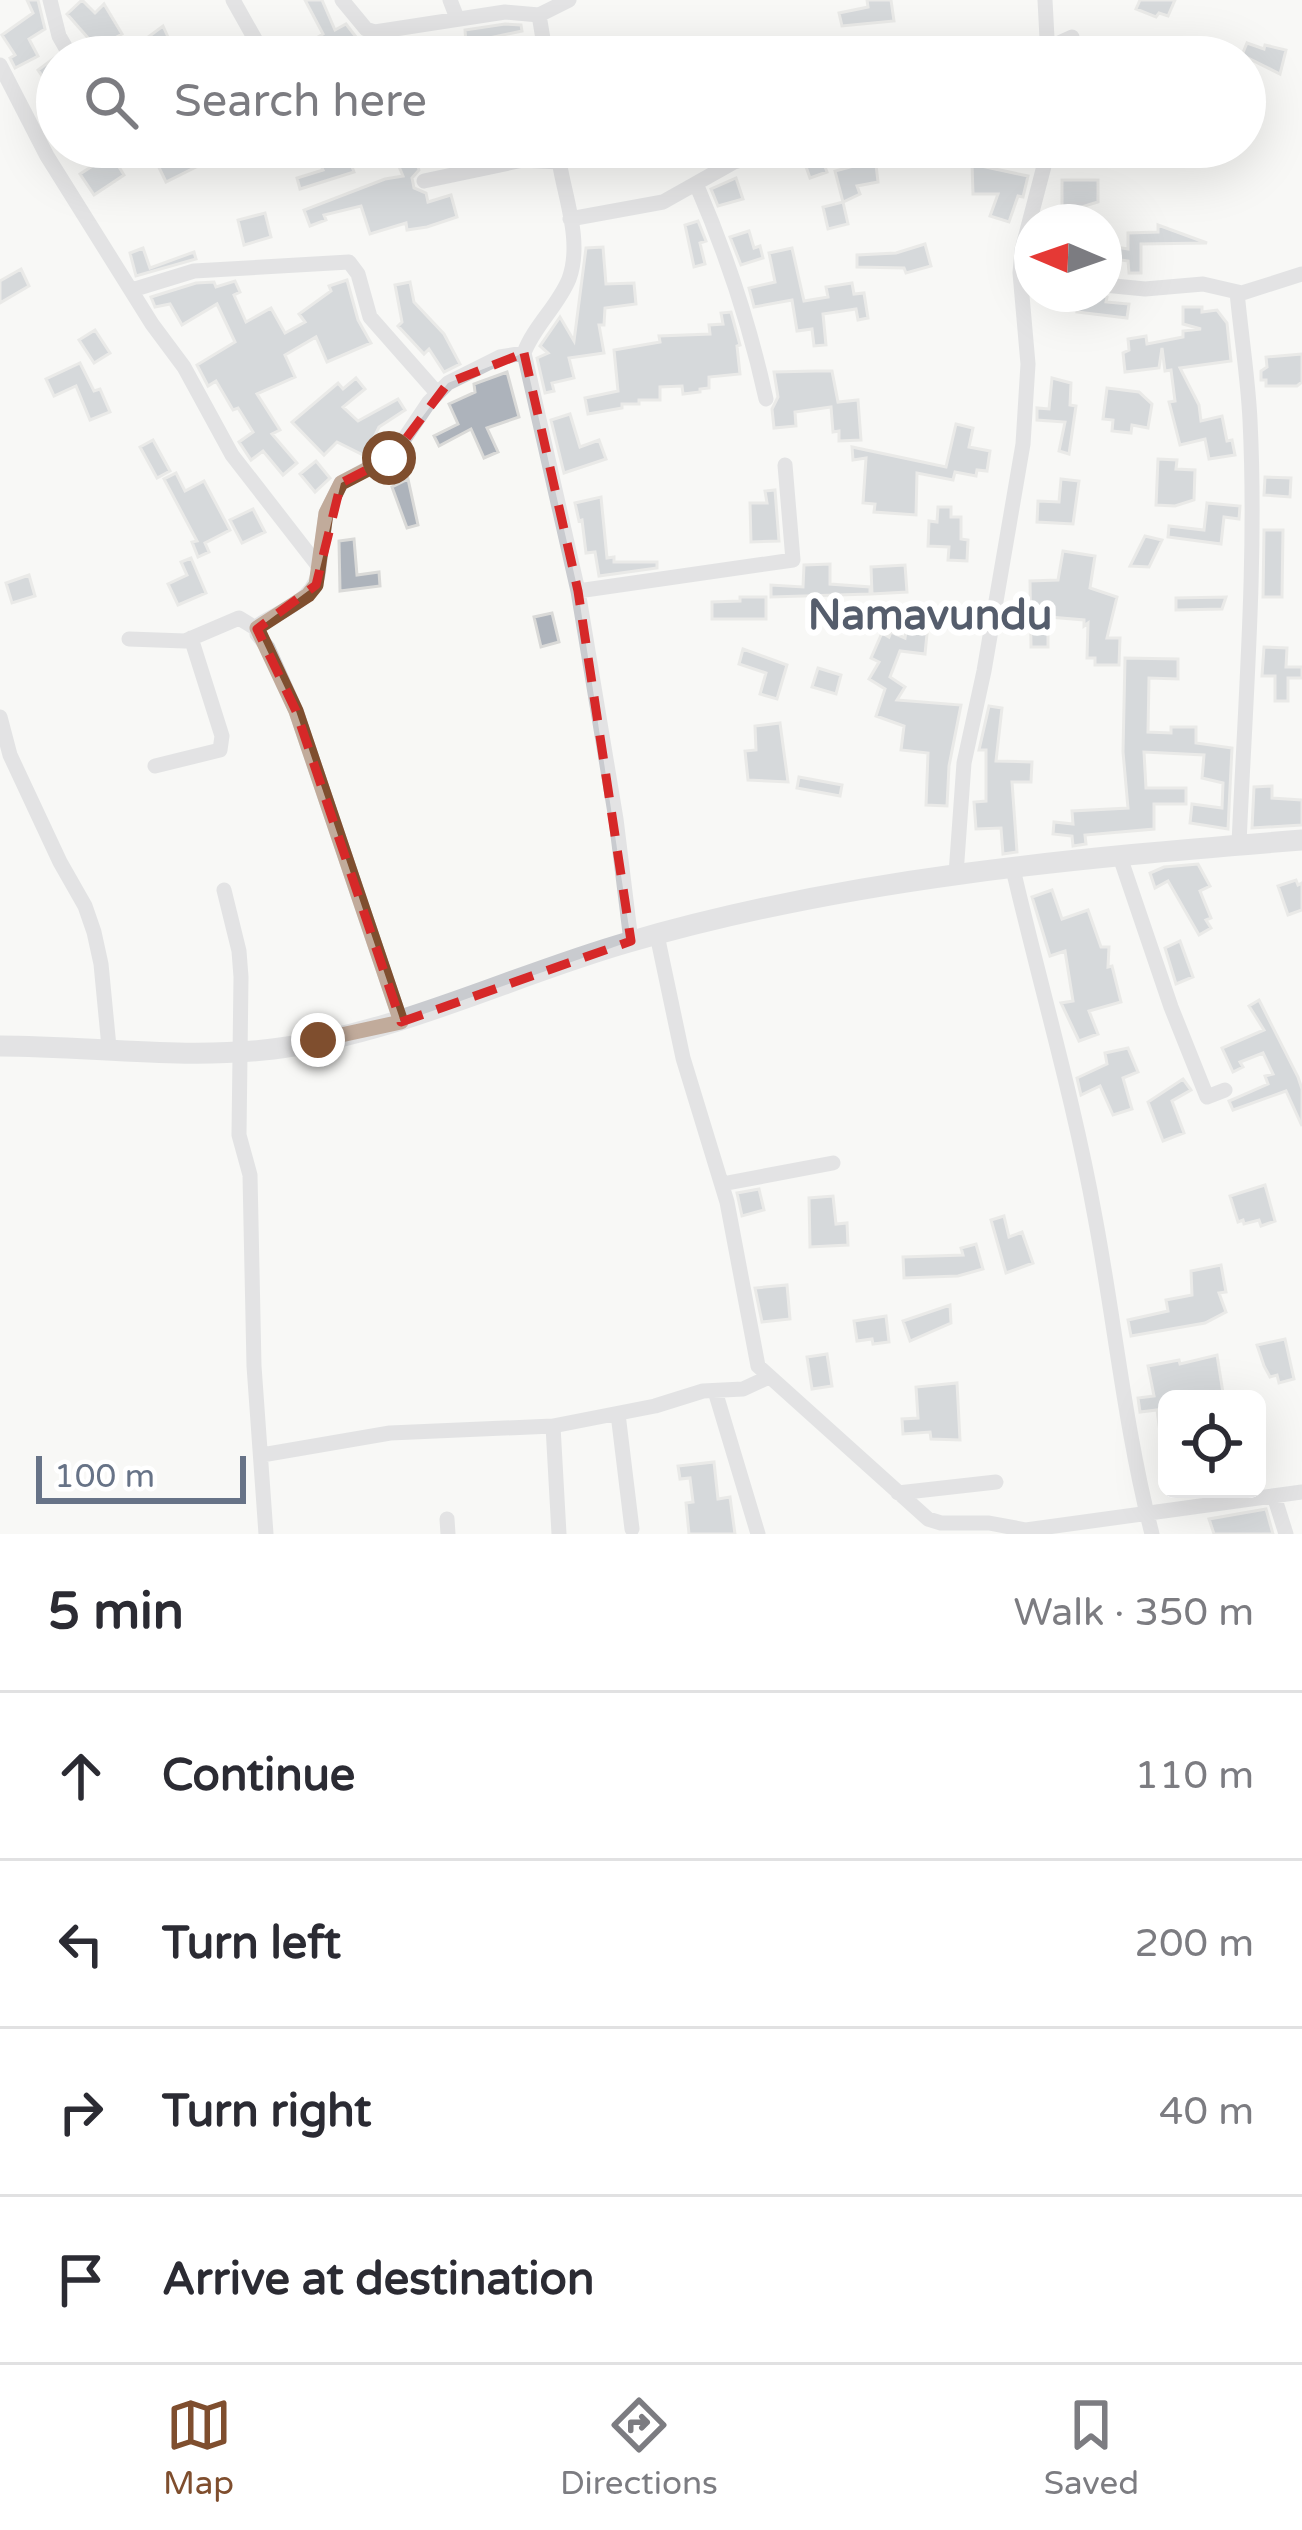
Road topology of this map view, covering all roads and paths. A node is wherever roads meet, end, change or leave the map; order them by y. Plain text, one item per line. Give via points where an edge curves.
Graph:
1 (50, 0) edge
2 (233, 0) edge
3 (342, 0) edge
4 (451, 0) edge
5 (569, 0) edge
6 (1045, 0) edge
7 (538, 14) junction
8 (457, 18) junction
9 (386, 32) junction
10 (59, 36) edge
11 (253, 36) edge
12 (384, 36) edge
13 (542, 36) edge
14 (1047, 36) edge
15 (0, 65) edge
16 (36, 121) edge
17 (64, 168) edge
18 (486, 168) edge
19 (561, 168) edge
20 (725, 168) edge
21 (1043, 168) edge
22 (424, 181) dead end
23 (697, 186) junction
24 (1034, 204) edge
25 (570, 219) junction
26 (1302, 274) edge
27 (1122, 287) edge
28 (132, 290) junction
29 (1238, 292) junction
30 (1027, 312) edge
31 (524, 353) junction
32 (437, 393) junction
33 (766, 399) dead end
34 (785, 465) dead end
35 (319, 567) junction
36 (578, 591) junction
37 (257, 628) junction
38 (191, 638) junction
39 (130, 639) dead end
40 (0, 717) edge
41 (155, 766) dead end
42 (1302, 840) edge
43 (1238, 844) junction
44 (1119, 854) junction
45 (1012, 869) junction
46 (956, 874) junction
47 (224, 890) dead end
48 (657, 935) junction
49 (631, 941) junction
50 (401, 1022) junction
51 (0, 1046) edge
52 (109, 1047) junction
53 (241, 1052) junction
54 (1225, 1090) dead end
55 (833, 1163) dead end
56 (722, 1184) junction
57 (769, 1377) junction
58 (715, 1391) junction
59 (618, 1414) junction
60 (553, 1426) junction
61 (262, 1455) junction
62 (996, 1482) dead end
63 (1302, 1492) edge
64 (898, 1493) junction
65 (1274, 1496) junction
66 (1146, 1511) junction
67 (632, 1529) dead end
68 (266, 1534) edge
69 (559, 1534) edge
70 (758, 1534) edge
71 (1152, 1534) edge
72 (1286, 1534) edge

1 - 10 street
2 - 11 street
3 - 9 street via 366,28
4 - 8 street
5 - 7 street
6 - 14 street
7 - 8 street
7 - 13 street
8 - 9 street
9 - 12 street
15 - 16 street
17 - 28 street
18 - 22 street
19 - 25 street
20 - 23 street
21 - 24 street
23 - 25 street via 627,212
23 - 33 street via 751,330
25 - 31 street via 568,280
26 - 29 street
27 - 29 street via 1203,284
28 - 32 street via 194,271 350,262 370,317
28 - 35 street via 232,455
29 - 43 street via 1251,509
30 - 46 street via 1023,444 964,763
31 - 32 street via 466,371
31 - 36 street
32 - 35 street via 394,454 341,483 326,513
34 - 36 street via 794,560
35 - 37 street via 308,595
36 - 49 street
37 - 38 street via 239,618
37 - 50 street via 296,711
38 - 39 street
38 - 41 street via 220,750
40 - 52 street via 10,755 86,906
42 - 43 street
43 - 44 street
44 - 45 street
44 - 54 street via 1207,1097
45 - 46 street
45 - 66 street via 1076,1120
46 - 48 street
47 - 53 street via 239,951
48 - 49 street
48 - 56 street
49 - 50 street
50 - 53 street
51 - 52 street
52 - 53 street
53 - 61 street via 239,1136 250,1175
55 - 56 street
56 - 57 street via 754,1353
57 - 58 street
57 - 64 street
58 - 59 street
58 - 70 street
59 - 60 street
59 - 67 street
60 - 61 street via 390,1433
60 - 69 street
61 - 68 street
62 - 64 street
63 - 65 street
64 - 66 street via 928,1520 1026,1530
65 - 66 street
65 - 72 street
66 - 71 street

